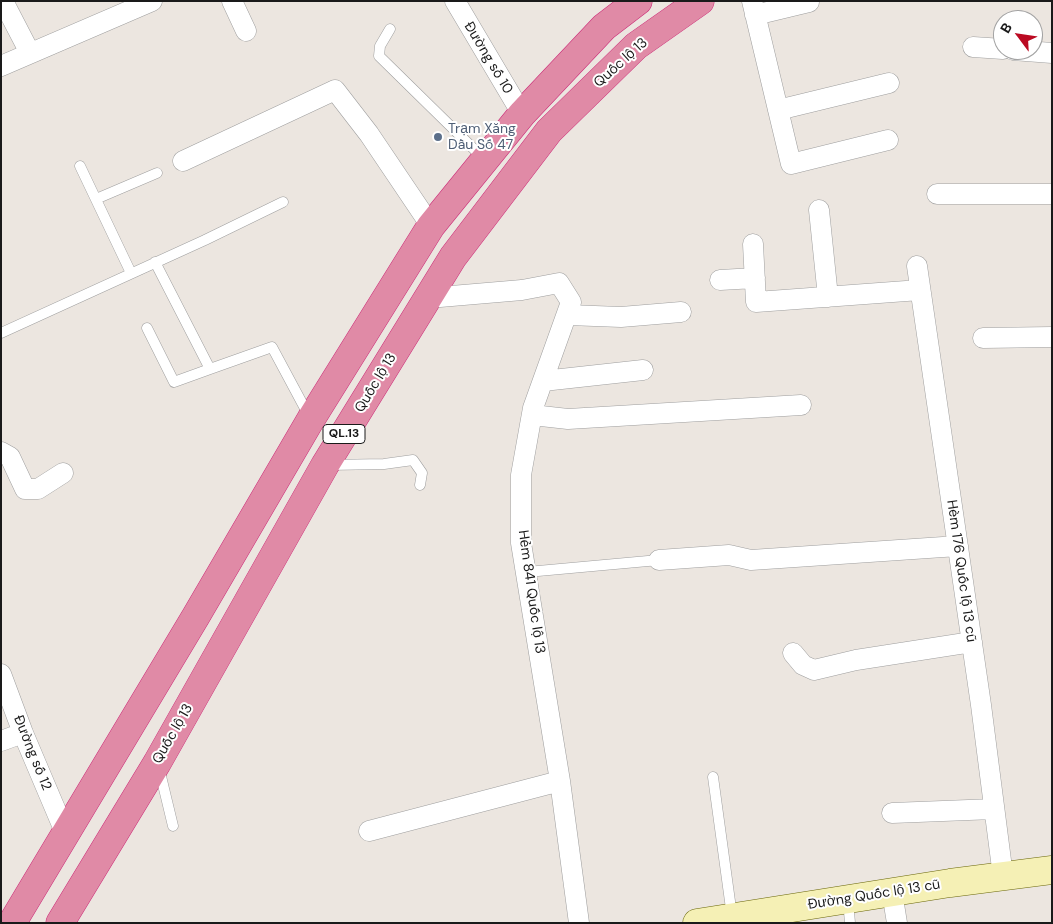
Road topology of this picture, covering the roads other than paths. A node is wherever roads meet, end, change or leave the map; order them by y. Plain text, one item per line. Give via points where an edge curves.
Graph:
1 (3, 1) edge
2 (152, 1) edge
3 (232, 1) edge
4 (454, 1) edge
5 (700, 1) edge
6 (809, 2) edge
7 (632, 3) edge
8 (754, 8) edge
9 (390, 29) dead end
10 (246, 31) dead end
11 (973, 47) dead end
12 (993, 48) edge
13 (30, 53) junction
14 (1, 66) edge
15 (889, 83) dead end
16 (778, 110) junction
17 (522, 114) junction
18 (888, 140) dead end
19 (485, 159) junction
20 (182, 161) dead end
21 (80, 166) dead end
22 (156, 172) dead end
23 (937, 194) dead end
24 (1052, 194) edge
25 (96, 199) junction
26 (283, 202) dead end
27 (819, 210) dead end
28 (431, 226) junction
29 (753, 244) dead end
30 (155, 262) junction
31 (917, 266) dead end
32 (131, 273) junction
33 (755, 278) junction
34 (720, 280) dead end
35 (920, 290) junction
36 (828, 296) junction
37 (428, 298) junction
38 (681, 312) dead end
39 (568, 315) junction
40 (147, 328) dead end
41 (1, 333) edge
42 (1052, 337) edge
43 (983, 338) dead end
44 (210, 369) junction
45 (642, 370) dead end
46 (543, 380) junction
47 (801, 405) dead end
48 (532, 415) junction
49 (311, 419) junction
50 (1, 452) edge
51 (326, 465) junction
52 (63, 473) dead end
53 (420, 485) dead end
54 (958, 546) junction
55 (658, 560) joint
56 (528, 572) junction
57 (972, 642) junction
58 (793, 653) dead end
59 (1, 674) edge
60 (23, 734) junction
61 (1, 741) edge
62 (157, 762) junction
63 (713, 777) dead end
64 (560, 781) junction
65 (994, 809) junction
66 (892, 813) dead end
67 (172, 826) dead end
68 (368, 831) dead end
69 (65, 832) junction
70 (1052, 870) edge
71 (1003, 876) junction
72 (892, 892) junction
73 (849, 911) edge
74 (784, 916) edge
75 (732, 917) junction
76 (12, 923) edge
77 (60, 923) edge
78 (579, 923) edge
79 (697, 923) edge
80 (897, 923) edge

1 - 13 street
2 - 13 street
3 - 10 street
4 - 17 street, Đường số 10
5 - 37 highway, Quốc lộ 13 / QL.13 via 636,46 549,131 453,257
6 - 8 street
7 - 17 highway, QL.13 via 604,26
8 - 16 street
9 - 19 lane via 380,46 379,56
11 - 12 street
13 - 14 street
15 - 16 street
16 - 18 street via 791,164
17 - 19 highway, QL.13
19 - 28 highway, QL.13
20 - 28 street via 335,90
21 - 25 lane
22 - 25 lane
23 - 24 street
25 - 32 lane
26 - 30 lane
27 - 36 street
28 - 49 highway, QL.13
29 - 33 street
30 - 32 lane
30 - 44 lane
31 - 35 street, Hèm 176 Quốc lộ 13 cũ
32 - 41 lane
33 - 34 street
33 - 36 street via 756,302
35 - 36 street
35 - 54 street, Hèm 176 Quốc lộ 13 cũ
37 - 39 street, Hẻm 841 Quốc lộ 13 via 522,290 559,283 571,302
37 - 51 highway, Quốc lộ 13 / QL.13
38 - 39 street via 620,317
39 - 46 street, Hẻm 841 Quốc lộ 13
40 - 44 lane via 174,382
42 - 43 street
44 - 49 lane via 272,347
45 - 46 street
46 - 48 street, Hẻm 841 Quốc lộ 13
47 - 48 street via 568,419
48 - 56 street, Hẻm 841 Quốc lộ 13 via 521,475 521,543
49 - 69 highway, QL.13
50 - 52 street via 10,457 24,489 38,489
51 - 53 lane via 413,460 422,473
51 - 62 highway, Quốc lộ 13 / QL.13
54 - 55 street via 751,560 729,555
54 - 57 street, Hèm 176 Quốc lộ 13 cũ
55 - 56 lane
56 - 64 street, Hẻm 841 Quốc lộ 13
57 - 58 street via 856,660 814,670 803,665
57 - 65 street, Hèm 176 Quốc lộ 13 cũ
59 - 60 street, Đường số 12
60 - 61 street
60 - 69 street, Đường số 12
62 - 67 lane
62 - 77 highway, Quốc lộ 13 / QL.13
63 - 75 lane
64 - 68 street
64 - 78 street, Hẻm 841 Quốc lộ 13
65 - 66 street
65 - 71 street, Hèm 176 Quốc lộ 13 cũ
69 - 76 highway, QL.13
70 - 71 street, Đường Quốc lộ 13 cũ
71 - 72 street, Đường Quốc lộ 13 cũ
72 - 73 street, Đường Quốc lộ 13 cũ
72 - 80 street
73 - 74 street, Đường Quốc lộ 13 cũ
74 - 75 street, Đường Quốc lộ 13 cũ
75 - 79 street, Đường Quốc lộ 13 cũ

